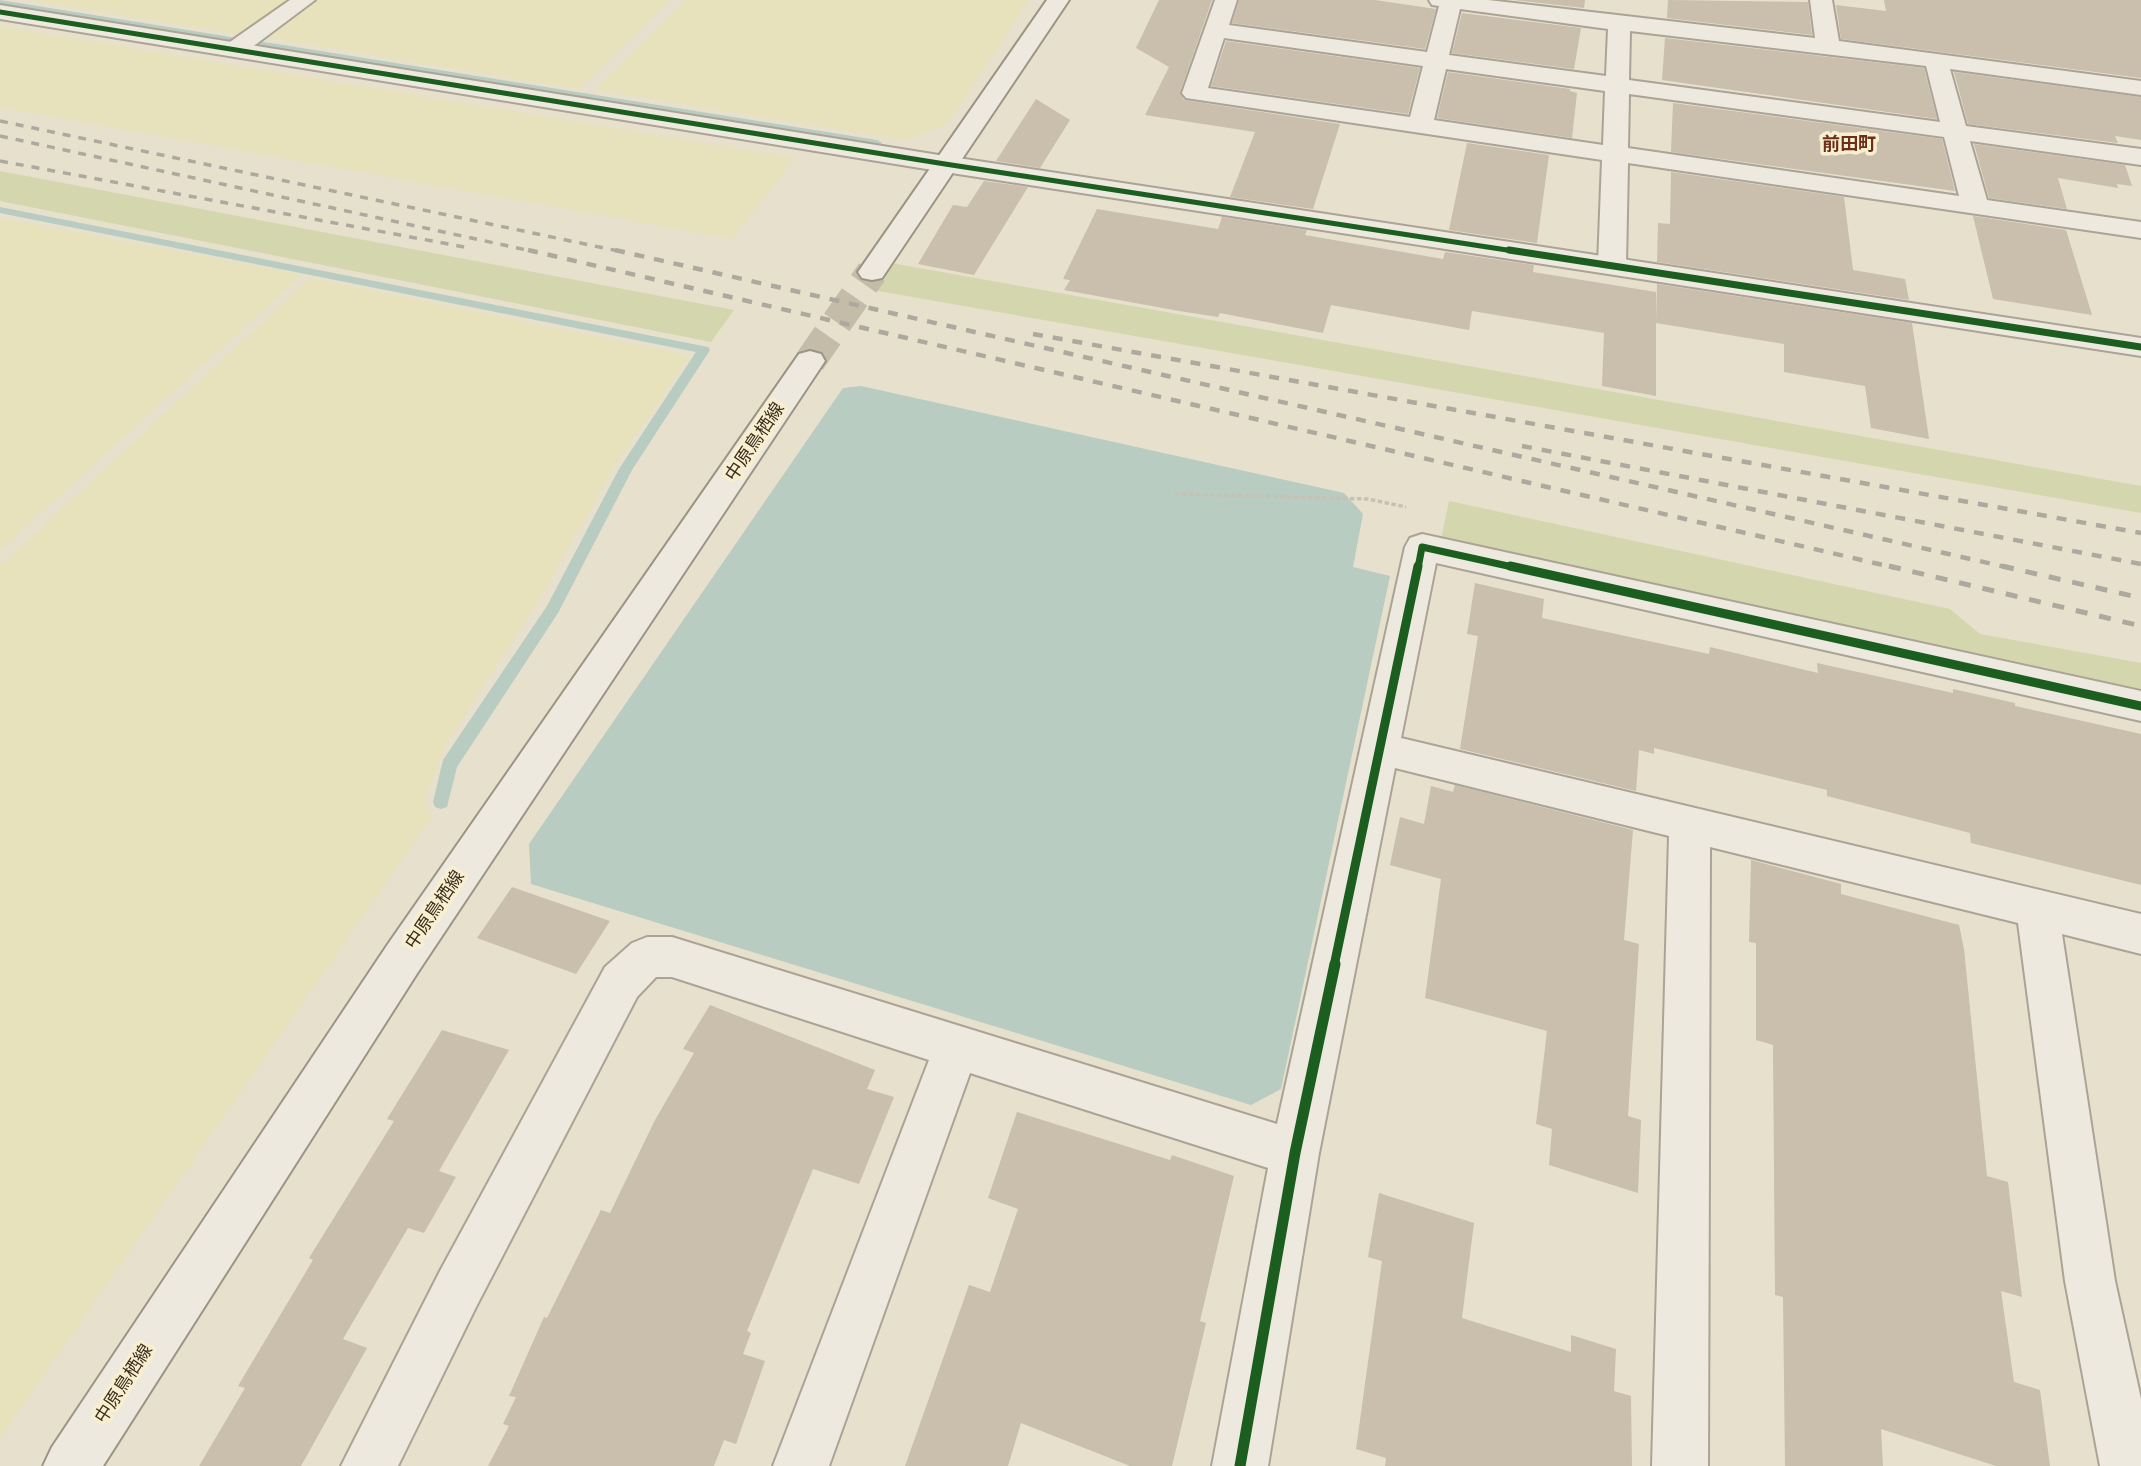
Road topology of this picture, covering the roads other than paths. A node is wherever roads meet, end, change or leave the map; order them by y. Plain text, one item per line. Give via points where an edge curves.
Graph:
1 (304, 0) edge
2 (1058, 0) edge
3 (1226, 0) edge
4 (1821, 0) edge
5 (1445, 1) edge
6 (0, 12) edge
7 (1619, 24) junction
8 (1214, 30) junction
9 (1828, 46) junction
10 (235, 49) junction
11 (1436, 60) junction
12 (1936, 60) junction
13 (1617, 85) junction
14 (2141, 88) edge
15 (1420, 126) junction
16 (1954, 131) junction
17 (1615, 154) junction
18 (2141, 157) edge
19 (945, 164) junction
20 (1975, 206) junction
21 (2141, 230) edge
22 (1612, 265) junction
23 (872, 272) tunnel mouth
24 (2141, 346) edge
25 (810, 361) tunnel mouth
26 (2141, 706) edge
27 (1378, 748) junction
28 (1690, 824) junction
29 (2037, 909) junction
30 (2141, 934) edge
31 (956, 1048) junction
32 (1295, 1153) junction
33 (71, 1466) edge
34 (369, 1466) edge
35 (801, 1466) edge
36 (1240, 1466) edge
37 (1680, 1466) edge
38 (2128, 1466) edge

1 - 10 street
2 - 19 street
3 - 8 street
4 - 9 street
5 - 7 street
5 - 11 street
6 - 10 street
7 - 9 street
7 - 13 street
8 - 11 street
8 - 15 street via 1194,93
9 - 12 street
10 - 19 street
11 - 13 street
11 - 15 street
12 - 14 street
12 - 16 street
13 - 16 street
13 - 17 street
15 - 17 street
16 - 18 street
16 - 20 street
17 - 20 street
17 - 22 street
19 - 22 street
19 - 23 street
20 - 21 street
22 - 24 street
25 - 33 street, 中原鳥栖線 via 403,958
26 - 27 street via 1422,547
27 - 28 street
27 - 32 street
28 - 29 street
28 - 37 street
29 - 30 street
29 - 38 street via 2090,1281
31 - 32 street
31 - 34 street via 672,957 647,957 621,982
31 - 35 street
32 - 36 street

